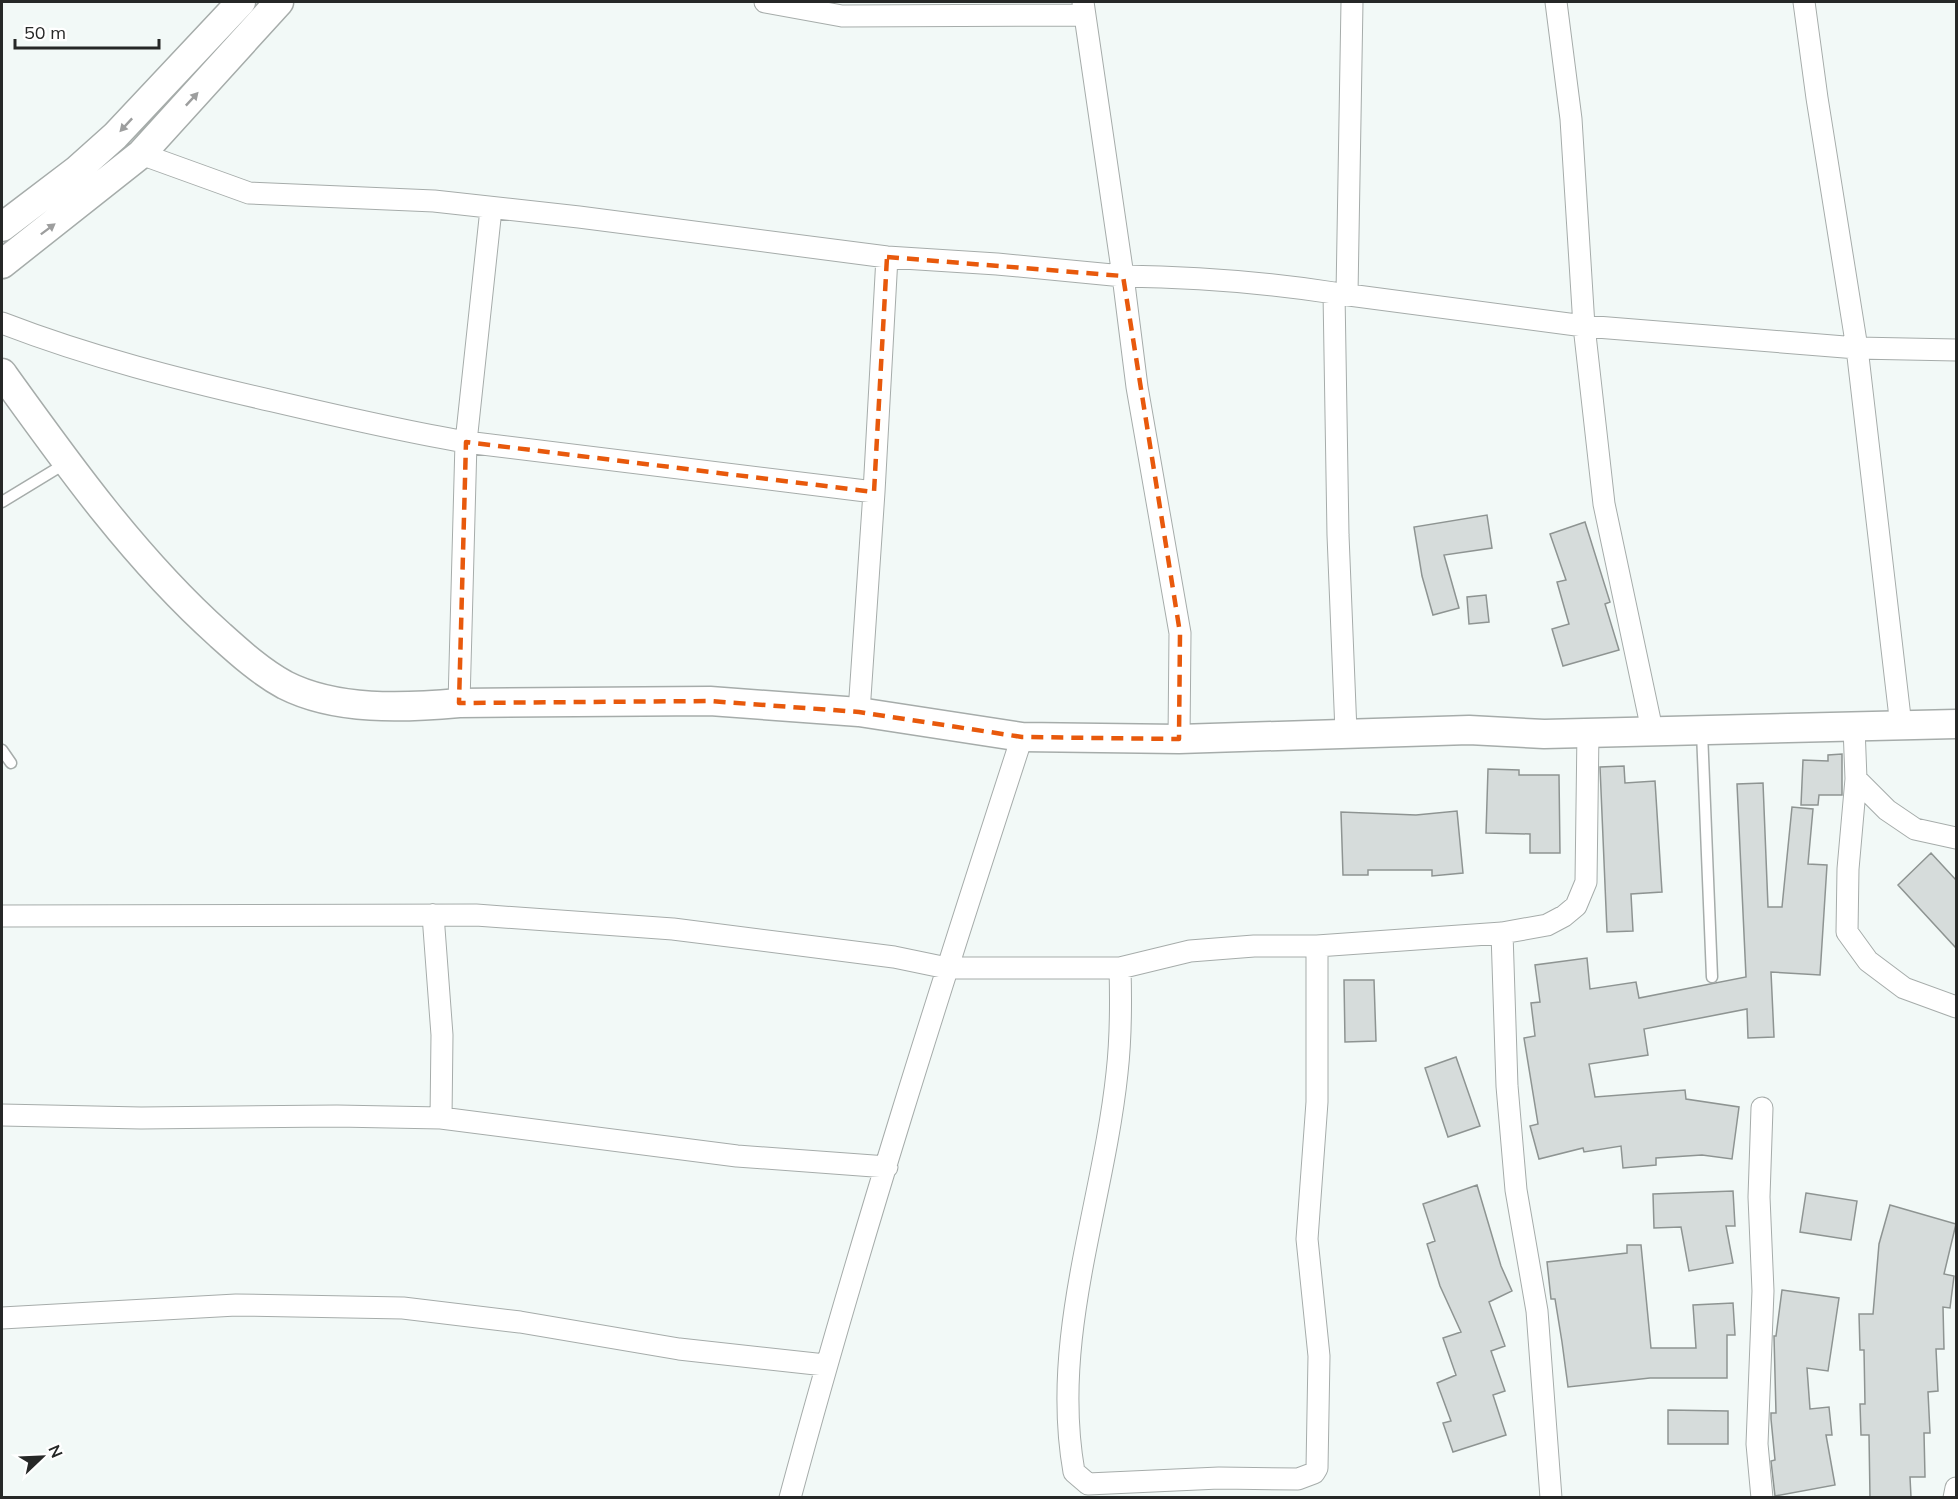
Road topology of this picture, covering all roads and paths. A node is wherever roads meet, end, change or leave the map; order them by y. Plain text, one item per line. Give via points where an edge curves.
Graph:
1 (765, 2) edge
2 (1352, 2) edge
3 (1557, 2) edge
4 (1804, 2) edge
5 (238, 3) edge
6 (1083, 8) edge
7 (270, 12) edge
8 (141, 154) junction
9 (491, 209) junction
10 (2, 227) edge
11 (887, 257) junction
12 (2, 264) edge
13 (1123, 276) junction
14 (1340, 293) junction
15 (2, 322) edge
16 (1584, 326) junction
17 (1857, 348) junction
18 (1956, 350) edge
19 (2, 373) edge
20 (466, 442) junction
21 (66, 462) junction
22 (874, 492) junction
23 (2, 502) edge
24 (459, 703) junction
25 (859, 712) junction
26 (1956, 724) edge
27 (1901, 726) junction
28 (1854, 727) junction
29 (1702, 729) junction
30 (1588, 730) junction
31 (1652, 730) junction
32 (1346, 732) junction
33 (1022, 737) junction
34 (1179, 740) junction
35 (2, 750) edge
36 (11, 763) dead end
37 (1856, 779) junction
38 (1956, 838) edge
39 (433, 915) junction
40 (2, 916) edge
41 (1502, 933) junction
42 (1317, 946) junction
43 (947, 968) junction
44 (1120, 968) junction
45 (1712, 977) dead end
46 (1956, 1007) edge
47 (1762, 1108) dead end
48 (2, 1115) edge
49 (441, 1118) junction
50 (886, 1167) junction
51 (2, 1318) edge
52 (825, 1365) junction
53 (1956, 1488) edge
54 (790, 1497) edge
55 (1551, 1497) edge
56 (1762, 1497) edge
57 (1954, 1497) edge

1 - 6 street via 842,16
2 - 14 street
3 - 16 street via 1571,119
4 - 17 street
5 -> 10 street via 115,136
6 - 13 street
8 -> 7 street
8 - 9 street via 249,193 434,201
12 -> 8 street
9 - 11 street
9 - 20 street
11 - 13 street
11 - 22 street
13 - 14 street via 1210,277
13 - 34 street via 1137,387 1180,633
14 - 16 street
14 - 32 street via 1338,535
15 - 20 street via 64,347 201,386
16 - 17 street
16 - 31 street via 1604,504
17 - 18 street
17 - 27 street
19 - 21 street
20 - 22 street
20 - 24 street
21 - 23 lane
21 - 24 street via 185,604 244,656 285,685 330,700 363,704
22 - 25 street
24 - 25 street via 710,701
25 - 33 street
26 - 27 street
27 - 28 street
28 - 29 street
28 - 37 street
29 - 31 street
29 - 45 lane
30 - 31 street
30 - 32 street via 1544,734 1469,729
30 - 41 street via 1586,882 1576,906 1547,925
32 - 34 street
33 - 34 street
33 - 43 street
35 - 36 lane
37 - 38 street via 1887,810 1915,828
37 - 46 street via 1847,932 1868,961 1904,988
39 - 40 street
39 - 43 street via 673,929 894,957
39 - 49 street via 442,1035
41 - 42 street
41 - 55 street via 1515,1179 1537,1311
42 - 44 street via 1190,951
42 - 44 street via 1317,1102 1307,1239 1319,1356 1318,1444 1314,1473 1298,1479 1088,1484 1074,1472 1067,1434 1066,1380 1082,1263 1117,1073
43 - 44 street
43 - 50 street
47 - 56 street via 1759,1197 1763,1291 1757,1444
48 - 49 street
49 - 50 street via 737,1156
50 - 52 street
51 - 52 street via 236,1305 403,1308 520,1322 679,1349
52 - 54 street
53 - 57 street

